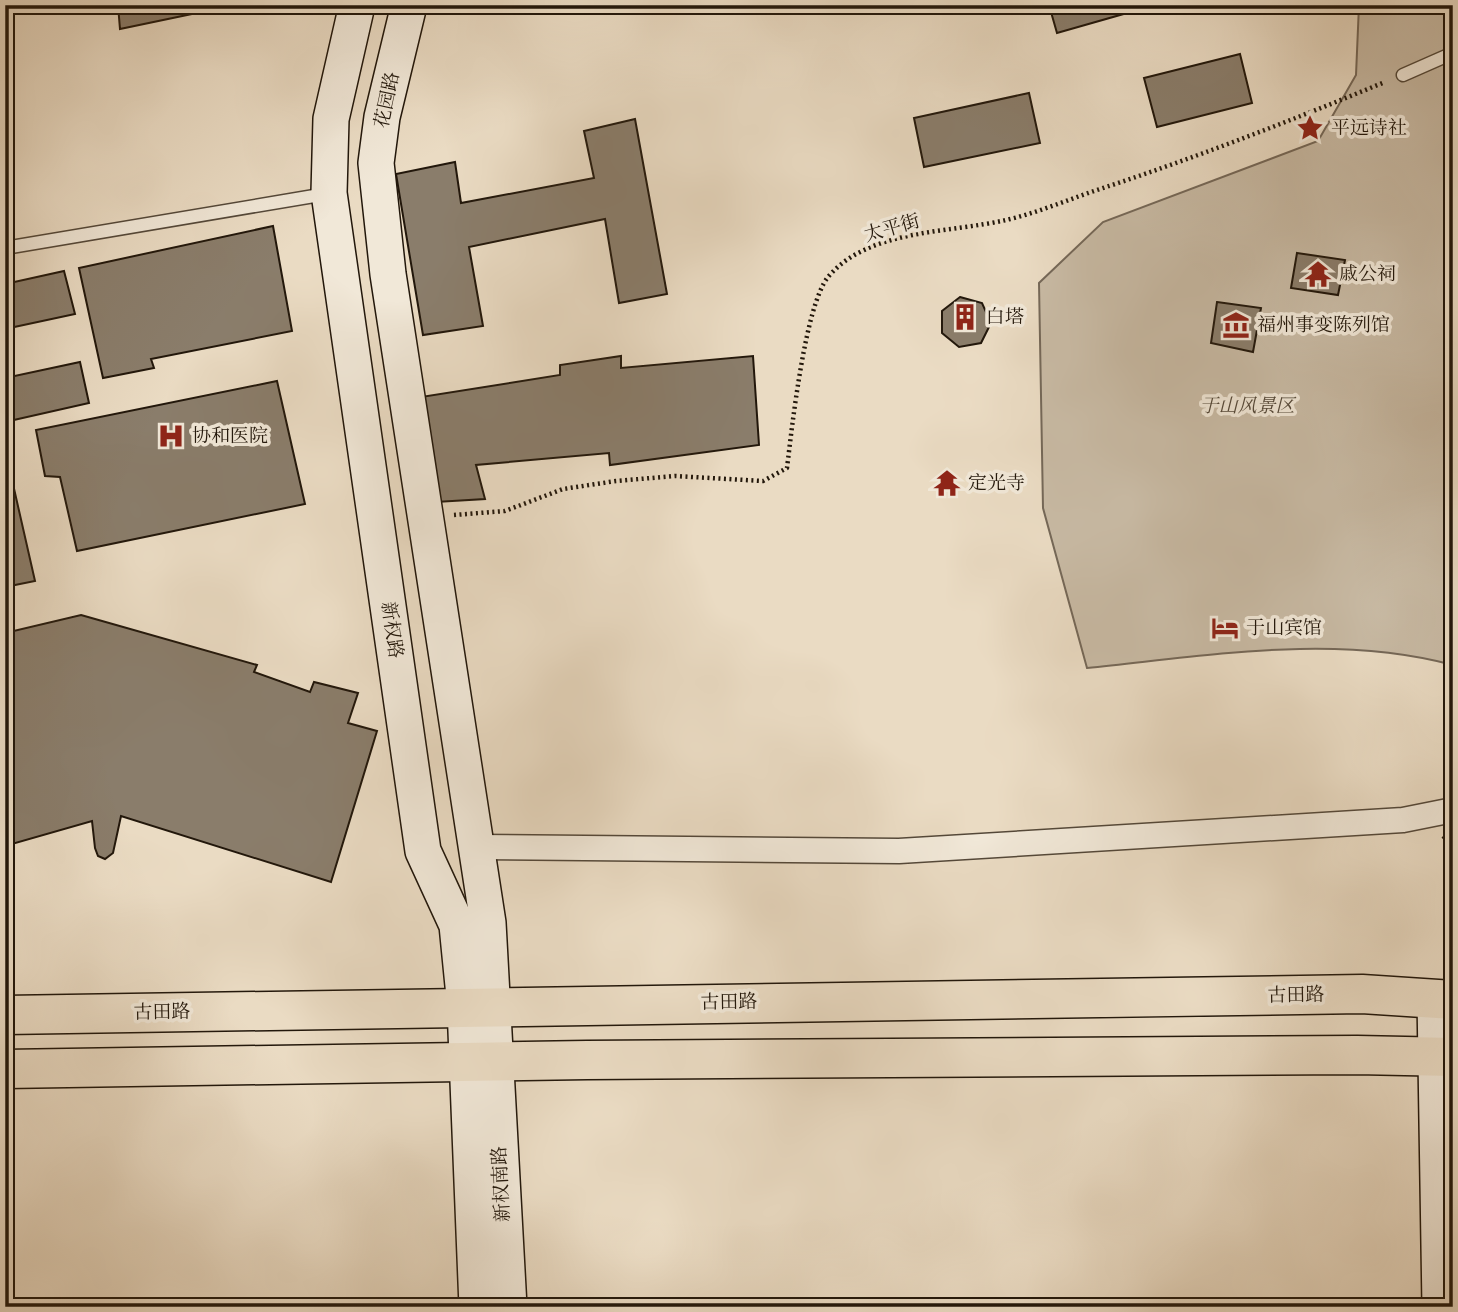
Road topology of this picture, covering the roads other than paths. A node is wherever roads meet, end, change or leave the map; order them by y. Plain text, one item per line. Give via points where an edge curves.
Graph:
1 (357, 5) edge
2 (409, 5) edge
3 (1453, 53) edge
4 (1403, 75) road end
5 (329, 193) junction
6 (379, 197) joint
7 (5, 248) edge
8 (1453, 810) edge
9 (476, 847) junction
10 (1444, 999) edge
11 (480, 1006) junction
12 (5, 1015) edge
13 (1444, 1057) edge
14 (482, 1061) junction
15 (5, 1069) edge
16 (477, 1307) edge
17 (509, 1307) edge
18 (1440, 1307) edge

1 - 5 street via 331,119
2 - 6 street, 花园路 via 382,117 376,163
3 - 4 lane
5 - 7 lane
5 - 11 street, 新权路 via 424,851 457,925
6 - 9 street, 新权路
8 - 9 street via 1403,820 899,851
9 - 11 street, 新权路 via 488,923
10 - 11 main road, 古田路 via 1362,995
10 - 13 street
11 - 12 main road, 古田路
11 - 14 street, 新权路
13 - 14 main road
13 - 18 street
14 - 15 main road
14 - 16 street, 新权南路
14 - 17 street, 新权南路

